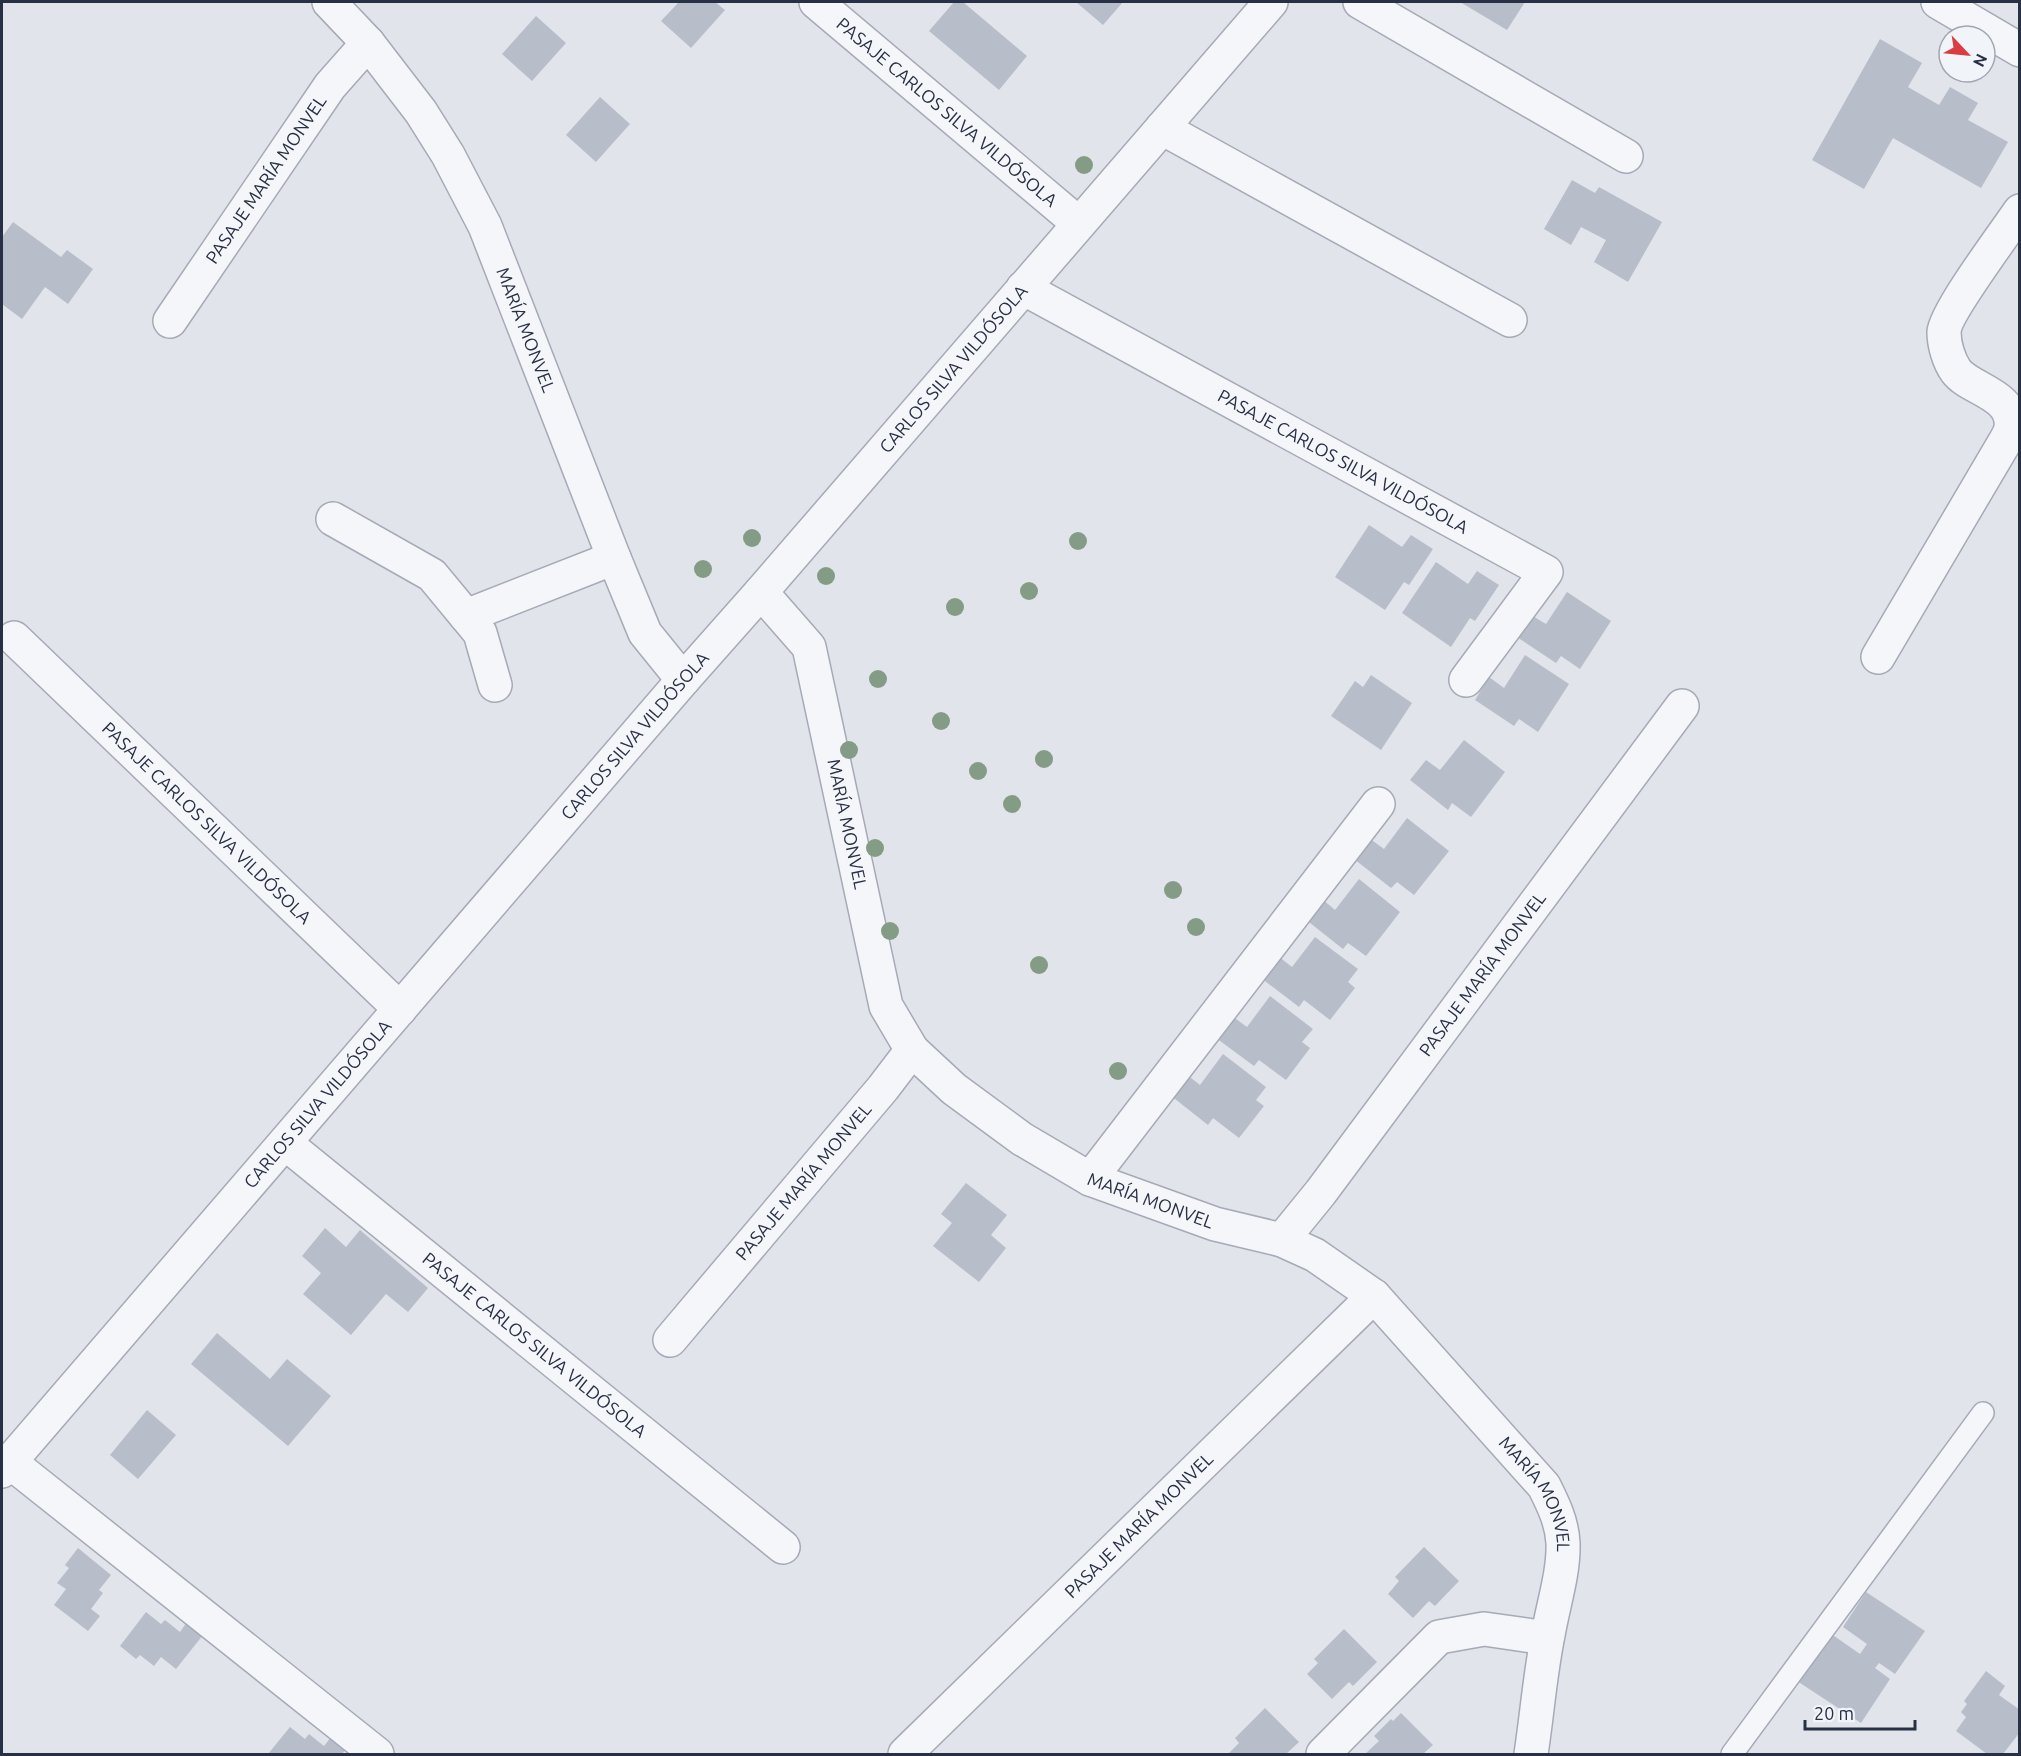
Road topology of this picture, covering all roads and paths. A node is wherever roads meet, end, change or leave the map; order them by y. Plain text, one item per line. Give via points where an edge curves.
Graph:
1 (328, 2) edge
2 (816, 2) edge
3 (1271, 2) edge
4 (1360, 2) edge
5 (1938, 2) edge
6 (368, 43) junction
7 (2019, 50) edge
8 (1162, 128) junction
9 (1626, 156) dead end
10 (2019, 211) edge
11 (1078, 223) junction
12 (1023, 288) junction
13 (1510, 320) dead end
14 (170, 321) dead end
15 (333, 519) dead end
16 (614, 558) junction
17 (761, 592) junction
18 (466, 616) junction
19 (14, 638) dead end
20 (1878, 657) dead end
21 (683, 680) junction
22 (1466, 680) dead end
23 (495, 685) dead end
24 (1682, 706) dead end
25 (1378, 804) dead end
26 (400, 1009) junction
27 (912, 1050) junction
28 (285, 1143) junction
29 (1090, 1179) junction
30 (1282, 1240) junction
31 (1374, 1296) junction
32 (670, 1340) dead end
33 (1983, 1413) dead end
34 (6, 1467) edge
35 (783, 1547) dead end
36 (1547, 1638) junction
37 (377, 1755) edge
38 (904, 1755) edge
39 (1323, 1755) edge
40 (1531, 1755) edge
41 (1732, 1755) edge

1 - 6 street, MARÍA MONVEL
2 - 11 street, PASAJE CARLOS SILVA VILDÓSOLA
3 - 8 street, CARLOS SILVA VILDÓSOLA
4 - 9 street
5 - 7 street
6 - 14 street, PASAJE MARÍA MONVEL via 330,86
6 - 16 street, MARÍA MONVEL via 421,112 485,226
8 - 11 street, CARLOS SILVA VILDÓSOLA
8 - 13 street
10 - 20 street via 1944,330 1945,348 1957,373 2000,400 2008,412 2011,428
11 - 12 street, CARLOS SILVA VILDÓSOLA
12 - 17 street, CARLOS SILVA VILDÓSOLA
12 - 22 street, PASAJE CARLOS SILVA VILDÓSOLA via 1546,572
15 - 18 street via 432,575
16 - 18 street
16 - 21 street, MARÍA MONVEL via 645,633
17 - 21 street, CARLOS SILVA VILDÓSOLA
17 - 27 street, MARÍA MONVEL via 809,647 886,1005
18 - 23 street via 480,633
19 - 26 street, PASAJE CARLOS SILVA VILDÓSOLA
21 - 26 street, CARLOS SILVA VILDÓSOLA
24 - 30 street, PASAJE MARÍA MONVEL
25 - 29 street
26 - 28 street, CARLOS SILVA VILDÓSOLA
27 - 29 street, MARÍA MONVEL via 954,1089 1022,1139
27 - 32 street, PASAJE MARÍA MONVEL
28 - 34 street, CARLOS SILVA VILDÓSOLA
28 - 35 street, PASAJE CARLOS SILVA VILDÓSOLA
29 - 30 street, MARÍA MONVEL via 1215,1224
30 - 31 street, MARÍA MONVEL via 1315,1255
31 - 36 street, MARÍA MONVEL via 1529,1468 1555,1507 1563,1542 1562,1560
31 - 38 street, PASAJE MARÍA MONVEL
33 - 41 lane
34 - 37 street
36 - 39 street via 1484,1629 1439,1636
36 - 40 street, MARÍA MONVEL

